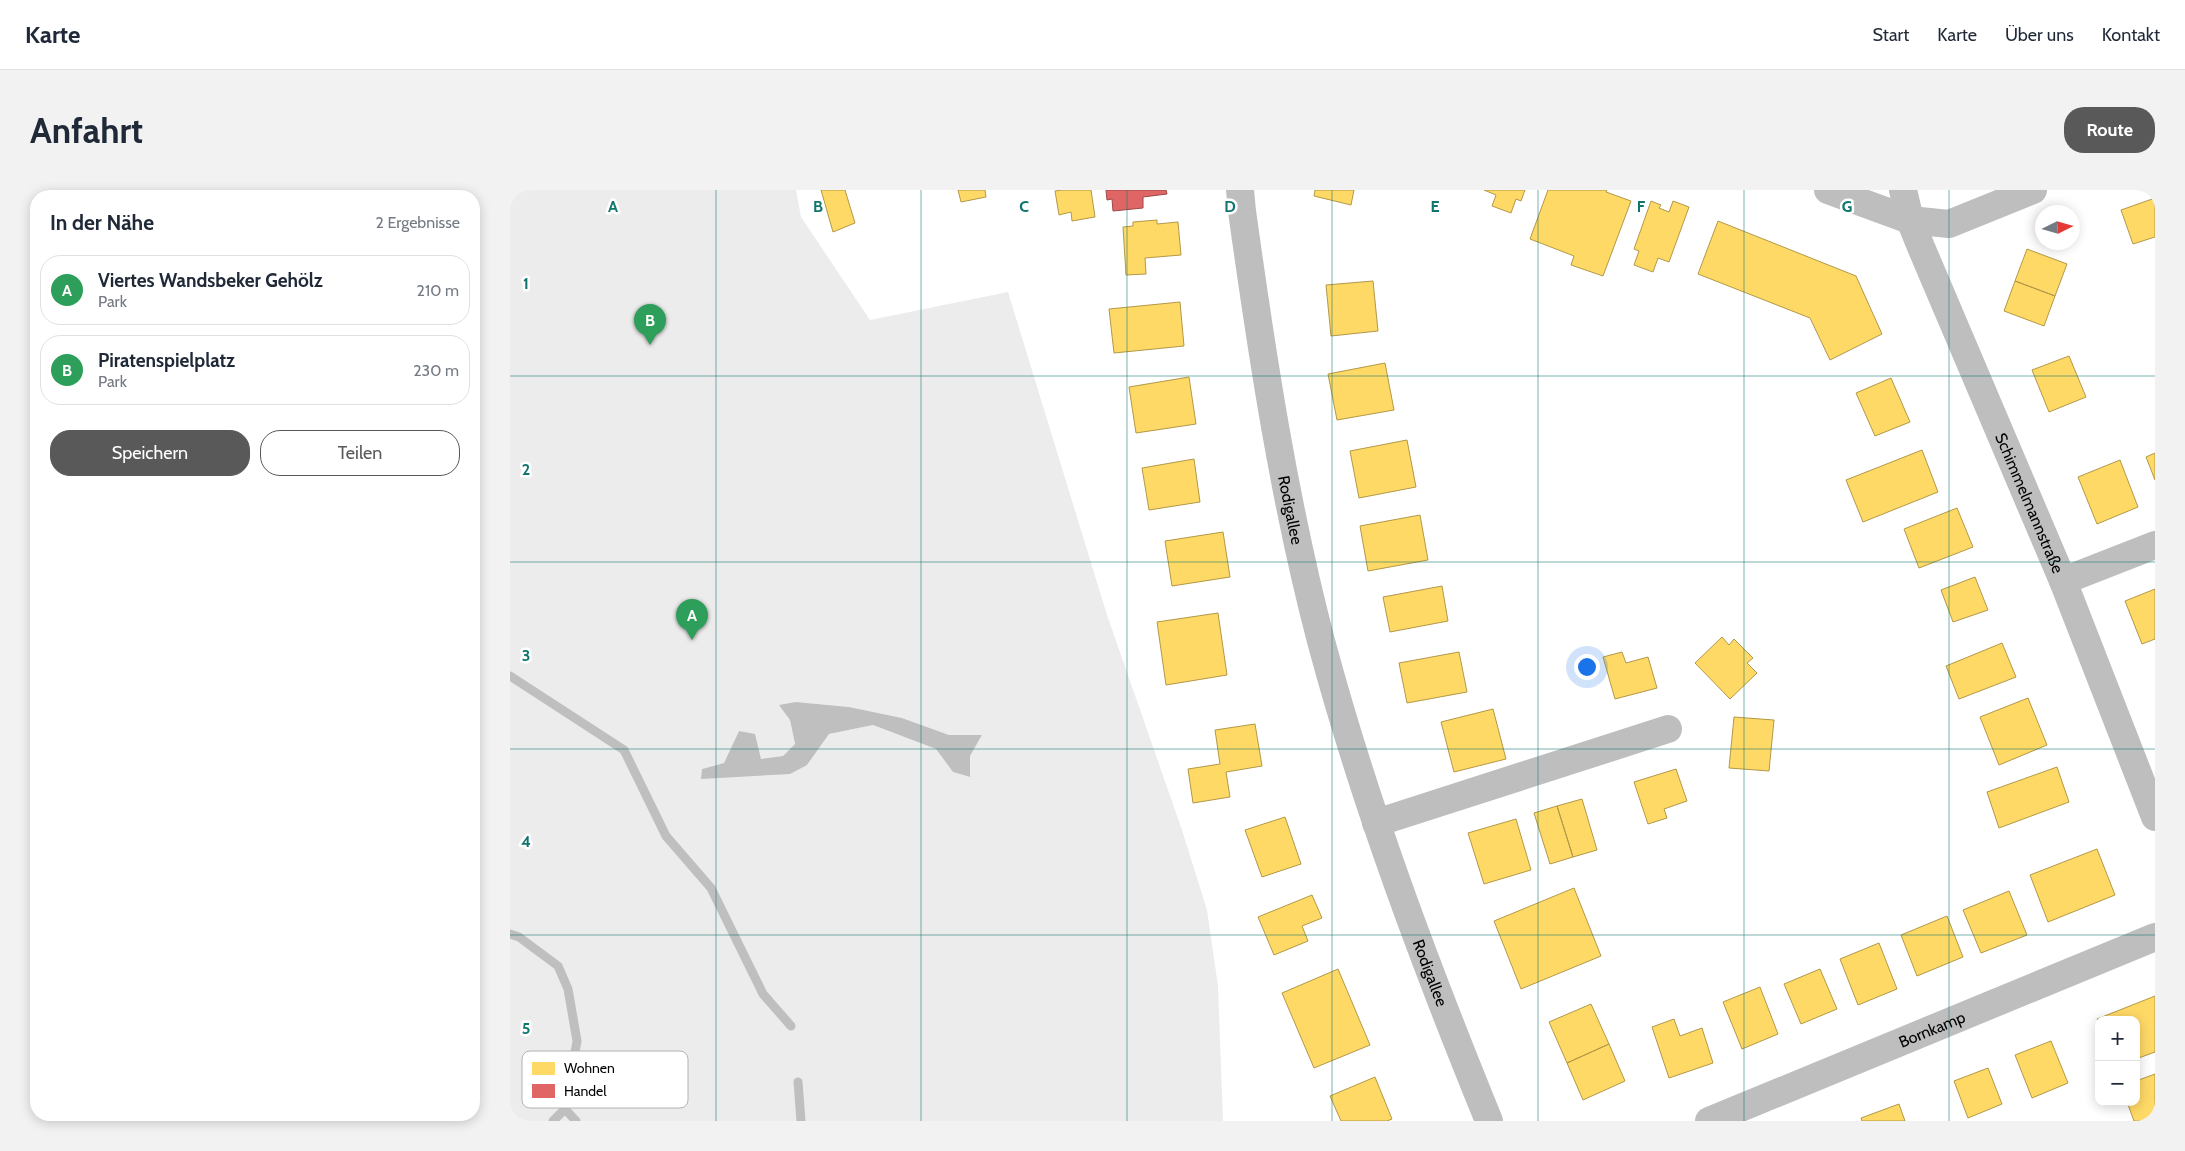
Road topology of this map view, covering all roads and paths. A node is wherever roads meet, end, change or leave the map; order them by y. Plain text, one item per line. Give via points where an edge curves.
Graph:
1 (1240, 190) edge
2 (1828, 190) edge
3 (1903, 190) edge
4 (2033, 190) edge
5 (1910, 220) junction
6 (2155, 545) edge
7 (2063, 581) junction
8 (1668, 729) dead end
9 (2155, 817) edge
10 (1376, 823) junction
11 (2155, 937) edge
12 (1489, 1121) edge
13 (1709, 1121) edge

1 - 10 street, Rodigallee via 1268,393 1296,534 1321,641
2 - 5 street
3 - 5 street, Schimmelmannstraße
4 - 5 street via 1949,224
5 - 7 street, Schimmelmannstraße
6 - 7 street
7 - 9 street, Schimmelmannstraße
8 - 10 street
10 - 12 street, Rodigallee via 1439,998
11 - 13 street, Bornkamp

